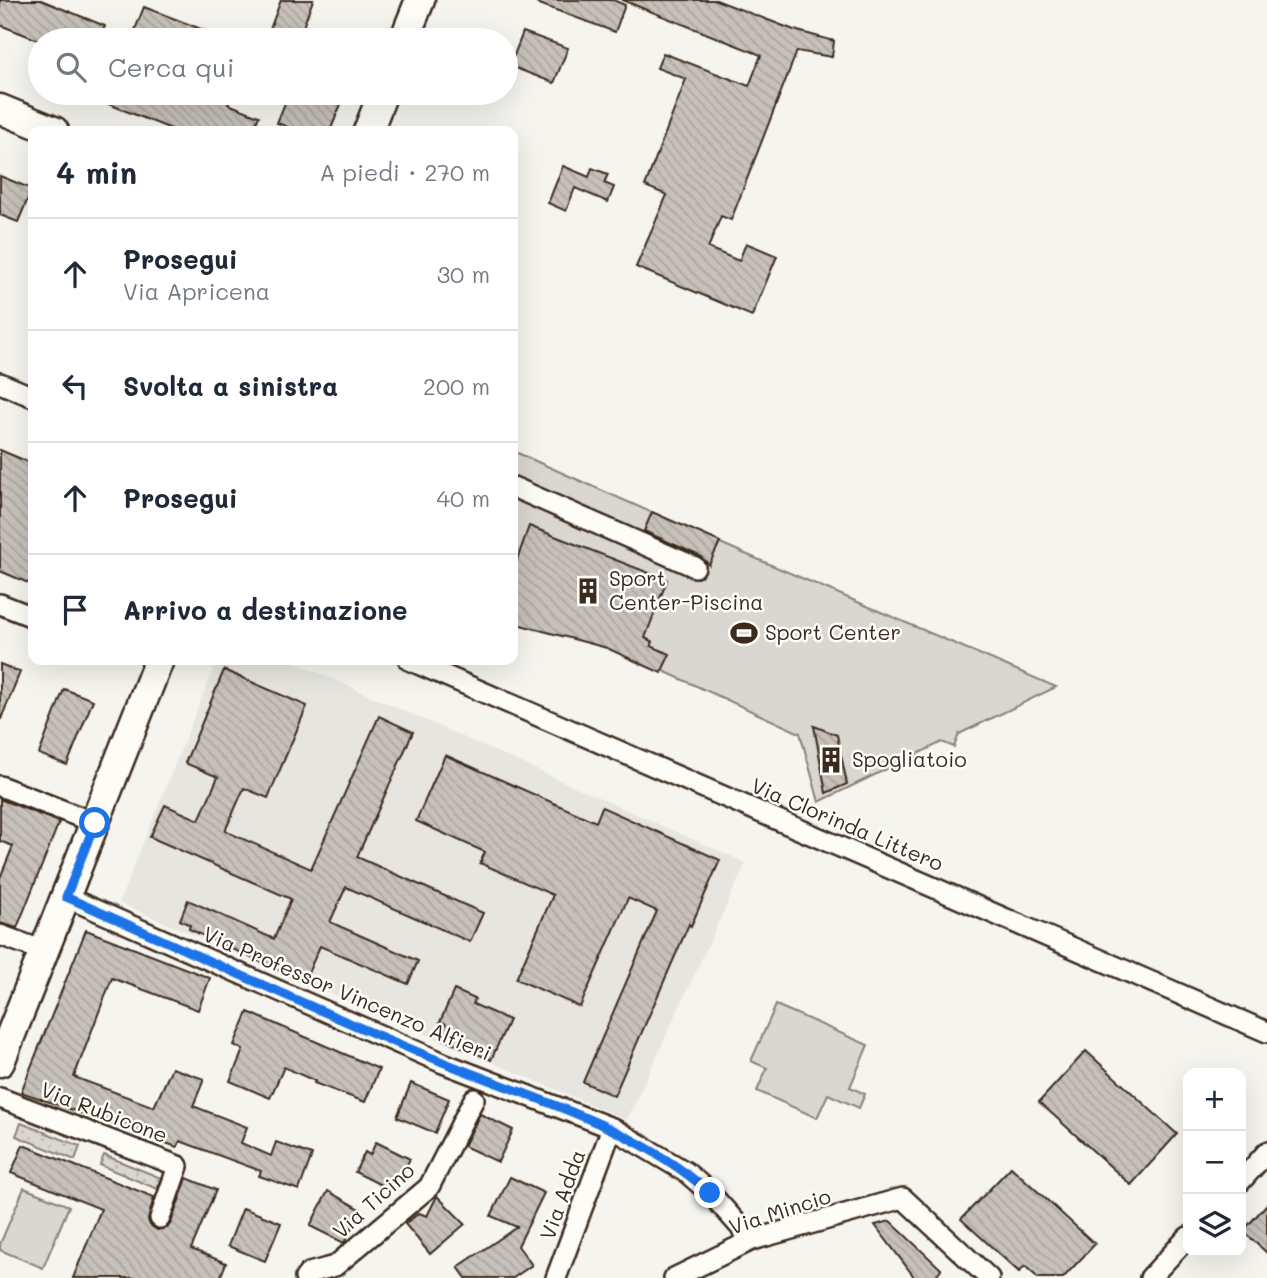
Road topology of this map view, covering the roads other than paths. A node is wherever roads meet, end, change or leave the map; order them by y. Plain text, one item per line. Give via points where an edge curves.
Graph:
1 (420, 0) edge
2 (409, 28) edge
3 (378, 105) edge
4 (0, 109) edge
5 (42, 126) edge
6 (370, 126) edge
7 (0, 383) edge
8 (28, 395) edge
9 (518, 489) edge
10 (695, 567) dead end
11 (0, 604) edge
12 (28, 615) edge
13 (151, 665) edge
14 (421, 665) edge
15 (0, 786) edge
16 (95, 823) junction
17 (66, 897) junction
18 (0, 934) edge
19 (44, 951) junction
20 (1267, 1032) edge
21 (3, 1046) edge
22 (0, 1098) edge
23 (474, 1099) dead end
24 (612, 1128) junction
25 (1267, 1153) edge
26 (1246, 1176) edge
27 (160, 1218) dead end
28 (752, 1241) junction
29 (1183, 1242) edge
30 (304, 1278) edge
31 (556, 1278) edge
32 (674, 1278) edge
33 (989, 1278) edge
34 (1150, 1278) edge

1 - 2 main road
3 - 6 main road
4 - 5 main road
7 - 8 street
9 - 10 street
11 - 12 street
13 - 16 main road
14 - 20 street, Via Clorinda Littero
15 - 16 street
16 - 17 main road
17 - 19 main road
17 - 24 street, Via Professor Vincenzo Alfieri via 443,1063
18 - 19 street
19 - 21 main road
22 - 27 street, Via Rubicone via 178,1166
23 - 30 street, Via Ticino via 429,1187 335,1266
24 - 28 street, Via Professor Vincenzo Alfieri via 686,1172
24 - 31 street, Via Adda
25 - 26 street
28 - 32 street, Via Mincio
28 - 33 street, Via Mincio via 903,1198
29 - 34 street

